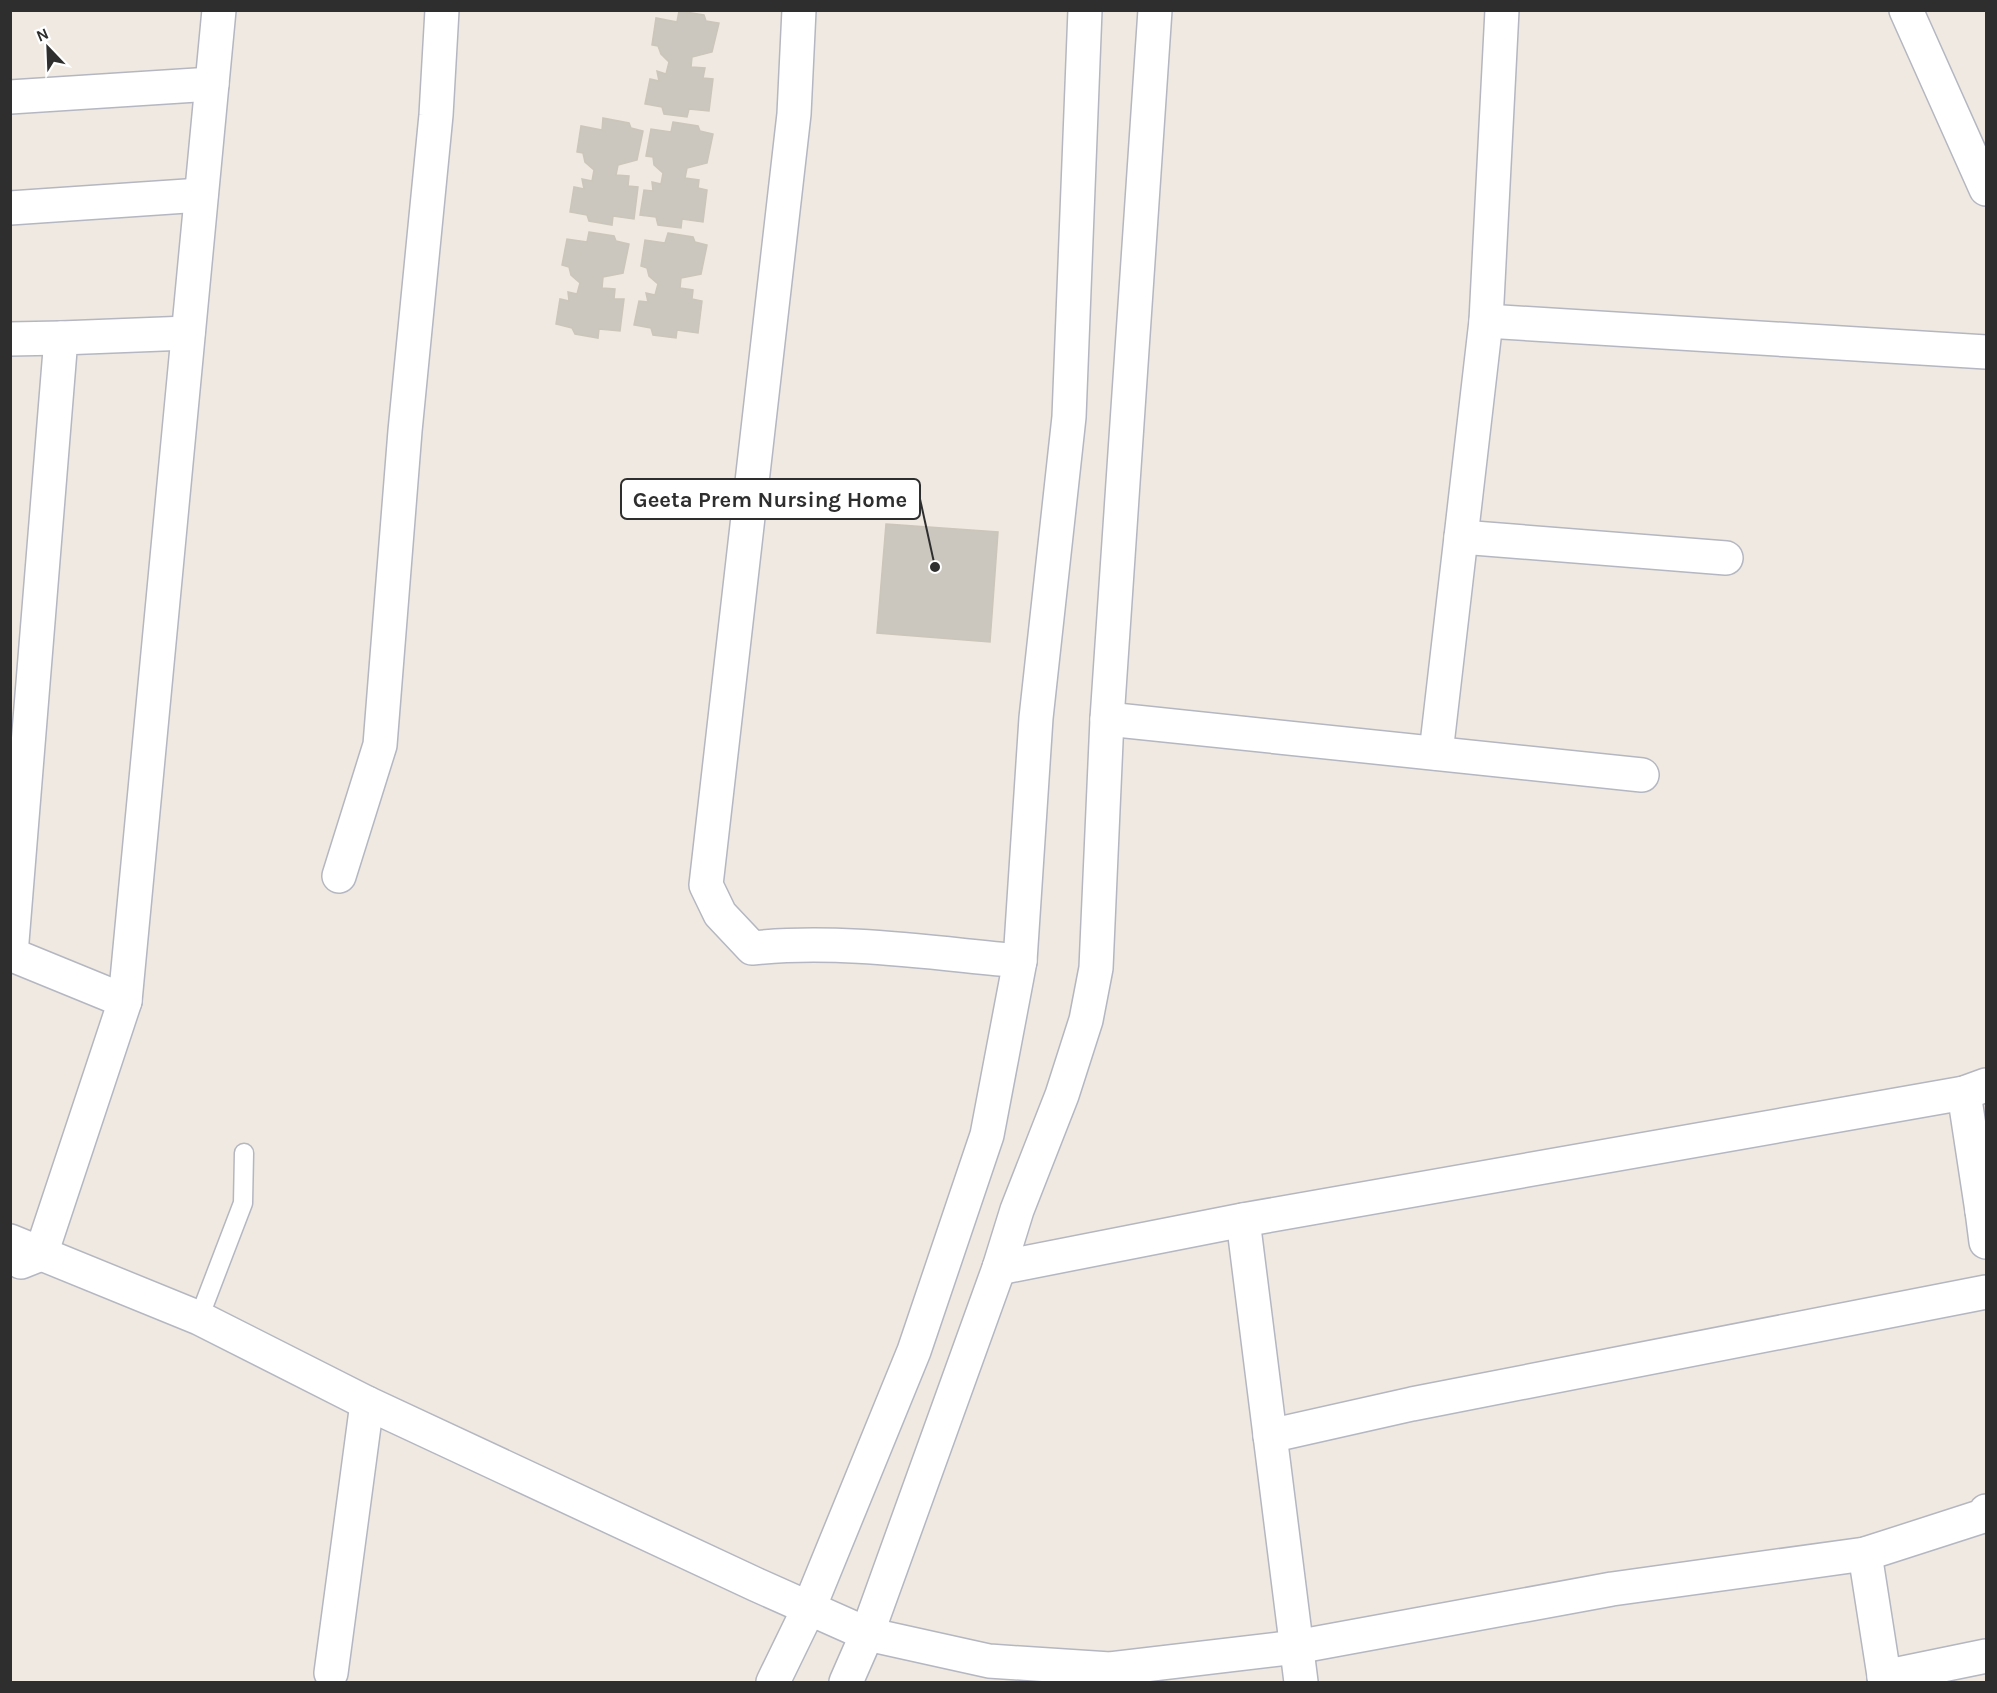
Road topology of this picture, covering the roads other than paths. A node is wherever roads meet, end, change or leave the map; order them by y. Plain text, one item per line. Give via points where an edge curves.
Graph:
1 (219, 10) edge
2 (442, 10) edge
3 (799, 10) edge
4 (1085, 10) edge
5 (1155, 10) edge
6 (1502, 10) edge
7 (1906, 10) edge
8 (212, 84) junction
9 (10, 97) edge
10 (1986, 189) edge
11 (201, 195) junction
12 (10, 208) edge
13 (1486, 321) junction
14 (188, 333) junction
15 (60, 338) junction
16 (10, 339) edge
17 (1986, 352) edge
18 (1461, 537) junction
19 (1726, 558) dead end
20 (1107, 719) junction
21 (1436, 753) junction
22 (1642, 774) dead end
23 (339, 876) dead end
24 (11, 954) edge
25 (1020, 961) junction
26 (125, 1001) junction
27 (1975, 1089) edge
28 (244, 1153) dead end
29 (1243, 1220) junction
30 (1985, 1221) edge
31 (10, 1241) edge
32 (41, 1254) junction
33 (10, 1266) edge
34 (999, 1268) junction
35 (1986, 1292) edge
36 (198, 1318) junction
37 (367, 1403) junction
38 (1270, 1436) junction
39 (1986, 1511) edge
40 (1865, 1554) junction
41 (809, 1608) junction
42 (867, 1634) junction
43 (1296, 1647) junction
44 (1986, 1656) edge
45 (1018, 1672) edge
46 (331, 1674) dead end
47 (1885, 1680) edge
48 (773, 1683) edge
49 (846, 1683) edge
50 (1301, 1683) edge

1 - 8 street
2 - 23 street via 380,745
3 - 25 street via 794,114 706,885 720,914 752,948 845,945
4 - 25 street via 1069,417 1036,718
5 - 20 street
6 - 13 street
7 - 10 street
8 - 9 street
8 - 11 street
11 - 12 street
11 - 14 street
13 - 17 street
13 - 18 street
14 - 15 street
14 - 26 street
15 - 16 street
15 - 24 street
18 - 19 street
18 - 21 street
20 - 21 street
20 - 34 street via 1096,968 1086,1020
21 - 22 street
24 - 26 street
25 - 41 street via 987,1135 914,1351
26 - 32 street
27 - 29 street
27 - 30 street
28 - 36 lane via 243,1203
29 - 34 street
29 - 38 street
31 - 32 street
32 - 33 street
32 - 36 street
34 - 42 street
35 - 38 street via 1412,1404
36 - 37 street
37 - 41 street
37 - 46 street
38 - 43 street
39 - 40 street via 1983,1516
40 - 43 street via 1612,1589
40 - 47 street
41 - 42 street
41 - 48 street
42 - 45 street via 988,1661
42 - 49 street
43 - 45 street via 1110,1669
43 - 50 street
44 - 47 street

